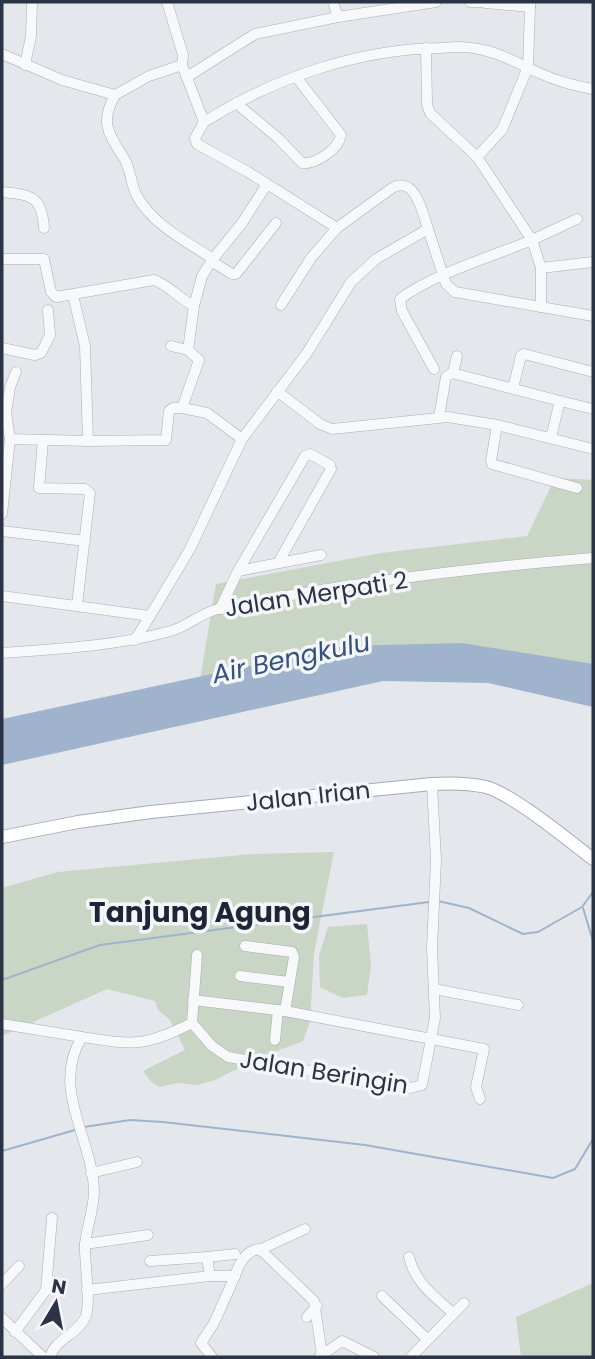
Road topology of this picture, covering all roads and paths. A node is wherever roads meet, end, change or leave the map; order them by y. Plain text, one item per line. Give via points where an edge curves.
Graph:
1 (32, 2) edge
2 (170, 2) edge
3 (332, 2) edge
4 (433, 2) edge
5 (470, 2) edge
6 (485, 2) edge
7 (530, 4) edge
8 (338, 17) junction
9 (426, 48) junction
10 (2, 54) edge
11 (26, 65) junction
12 (182, 65) junction
13 (528, 67) junction
14 (187, 77) junction
15 (297, 78) junction
16 (593, 89) edge
17 (115, 95) junction
18 (238, 102) junction
19 (204, 122) junction
20 (477, 157) junction
21 (267, 184) junction
22 (2, 192) edge
23 (577, 219) dead end
24 (276, 223) dead end
25 (44, 228) dead end
26 (337, 228) junction
27 (428, 229) junction
28 (532, 240) junction
29 (2, 259) edge
30 (212, 260) junction
31 (593, 262) edge
32 (541, 268) junction
33 (444, 276) junction
34 (73, 295) junction
35 (281, 305) dead end
36 (194, 306) junction
37 (541, 307) junction
38 (48, 310) dead end
39 (593, 316) edge
40 (171, 346) dead end
41 (2, 348) edge
42 (188, 350) junction
43 (457, 356) dead end
44 (434, 369) dead end
45 (16, 372) dead end
46 (593, 372) edge
47 (453, 373) junction
48 (513, 388) junction
49 (277, 391) junction
50 (560, 401) junction
51 (182, 408) junction
52 (593, 409) edge
53 (439, 417) junction
54 (497, 425) junction
55 (551, 437) junction
56 (10, 439) junction
57 (242, 439) junction
58 (43, 440) junction
59 (88, 441) junction
60 (593, 449) edge
61 (578, 488) dead end
62 (2, 514) edge
63 (2, 531) edge
64 (85, 541) junction
65 (321, 555) dead end
66 (593, 558) edge
67 (278, 563) junction
68 (238, 571) junction
69 (2, 596) edge
70 (77, 605) junction
71 (220, 609) junction
72 (150, 616) junction
73 (135, 640) junction
74 (2, 653) edge
75 (432, 784) junction
76 (2, 837) edge
77 (593, 859) edge
78 (246, 946) dead end
79 (197, 955) dead end
80 (240, 976) dead end
81 (289, 982) junction
82 (434, 989) junction
83 (193, 1000) junction
84 (518, 1004) dead end
85 (282, 1010) junction
86 (192, 1023) junction
87 (2, 1024) edge
88 (82, 1037) junction
89 (275, 1040) dead end
90 (432, 1040) junction
91 (480, 1099) dead end
92 (137, 1162) dead end
93 (91, 1173) junction
94 (52, 1218) dead end
95 (305, 1229) dead end
96 (148, 1235) dead end
97 (85, 1244) junction
98 (260, 1250) junction
99 (234, 1254) dead end
100 (207, 1257) junction
101 (409, 1257) dead end
102 (150, 1261) dead end
103 (19, 1266) dead end
104 (210, 1276) junction
105 (234, 1276) junction
106 (2, 1284) edge
107 (86, 1290) junction
108 (382, 1296) dead end
109 (464, 1303) dead end
110 (317, 1307) junction
111 (453, 1313) junction
112 (307, 1317) dead end
113 (2, 1318) edge
114 (15, 1332) junction
115 (427, 1339) junction
116 (321, 1356) edge
117 (43, 1357) edge
118 (50, 1357) edge
119 (212, 1357) edge
120 (374, 1357) edge
121 (411, 1357) edge

1 - 11 street
2 - 12 street
3 - 8 street
4 - 8 street
5 - 6 street
6 - 7 street
7 - 13 street
8 - 14 street via 256,34
9 - 13 street via 469,47
9 - 15 street via 359,57
9 - 20 street via 430,113
10 - 11 street
11 - 17 street
12 - 14 street
12 - 17 street
13 - 16 street
13 - 20 street via 502,130
14 - 19 street
15 - 18 street
15 - 18 street via 341,135 337,146 309,164 302,163
17 - 30 street via 106,121 136,194 158,221
18 - 19 street
19 - 21 street via 195,138 197,144
20 - 28 street
21 - 26 street
21 - 30 street
22 - 25 street via 38,203
23 - 28 street
24 - 30 street via 235,275
26 - 27 street via 402,184 413,191
26 - 35 street
27 - 33 street
27 - 49 street via 358,274
28 - 32 street
28 - 33 street
29 - 34 street via 42,259 53,295
30 - 36 street
31 - 32 street
32 - 37 street
33 - 37 street via 450,289 460,295
33 - 44 street via 399,302
34 - 36 street via 154,280
34 - 59 street via 85,346
36 - 42 street
37 - 39 street
38 - 41 street via 50,335 41,353
40 - 42 street
42 - 51 street via 199,360
43 - 47 street
45 - 56 street via 6,413
46 - 48 street via 524,354
47 - 48 street
47 - 53 street via 446,377
48 - 50 street
49 - 53 street via 332,429
49 - 57 street
50 - 52 street
50 - 55 street
51 - 57 street via 207,413
51 - 59 street via 169,411 165,441
53 - 54 street
54 - 55 street
54 - 61 street via 492,464
55 - 60 street
56 - 58 street
56 - 62 street
57 - 72 street via 186,556
58 - 59 street
58 - 64 street via 39,488 90,491
63 - 64 street
64 - 70 street
65 - 67 street
66 - 71 street, Jalan Merpati 2 via 466,571
67 - 68 street
67 - 68 street via 331,469 310,454
68 - 71 street
69 - 70 street
70 - 72 street
71 - 73 street, Jalan Merpati 2 via 181,628
72 - 73 street
73 - 74 street, Jalan Merpati 2
75 - 76 main road, Jalan Irian via 151,812
75 - 77 main road, Jalan Irian via 495,790
75 - 82 street, Jalan Beringin
78 - 81 street via 292,952
79 - 83 street
80 - 81 street
81 - 85 street
82 - 84 street
82 - 90 street, Jalan Beringin
83 - 85 street
83 - 86 street
85 - 89 street
85 - 90 street
86 - 88 street via 145,1042
86 - 90 street, Jalan Beringin via 228,1056 411,1088 422,1085
87 - 88 street
88 - 93 street via 75,1048 70,1078
90 - 91 street via 484,1049 476,1087
92 - 93 street
93 - 97 street via 94,1197
94 - 114 street via 46,1290
95 - 98 street
96 - 97 street
97 - 107 street
98 - 105 street via 244,1257
98 - 110 street
99 - 100 street
100 - 102 street
100 - 104 street
101 - 111 street via 419,1282
103 - 106 street
104 - 105 street
104 - 107 street
105 - 119 street via 201,1343
107 - 118 street via 85,1318 56,1345
108 - 115 street
109 - 111 street
110 - 112 street
110 - 116 street
111 - 115 street
113 - 114 street
114 - 117 street
115 - 121 street
116 - 120 street via 343,1341

